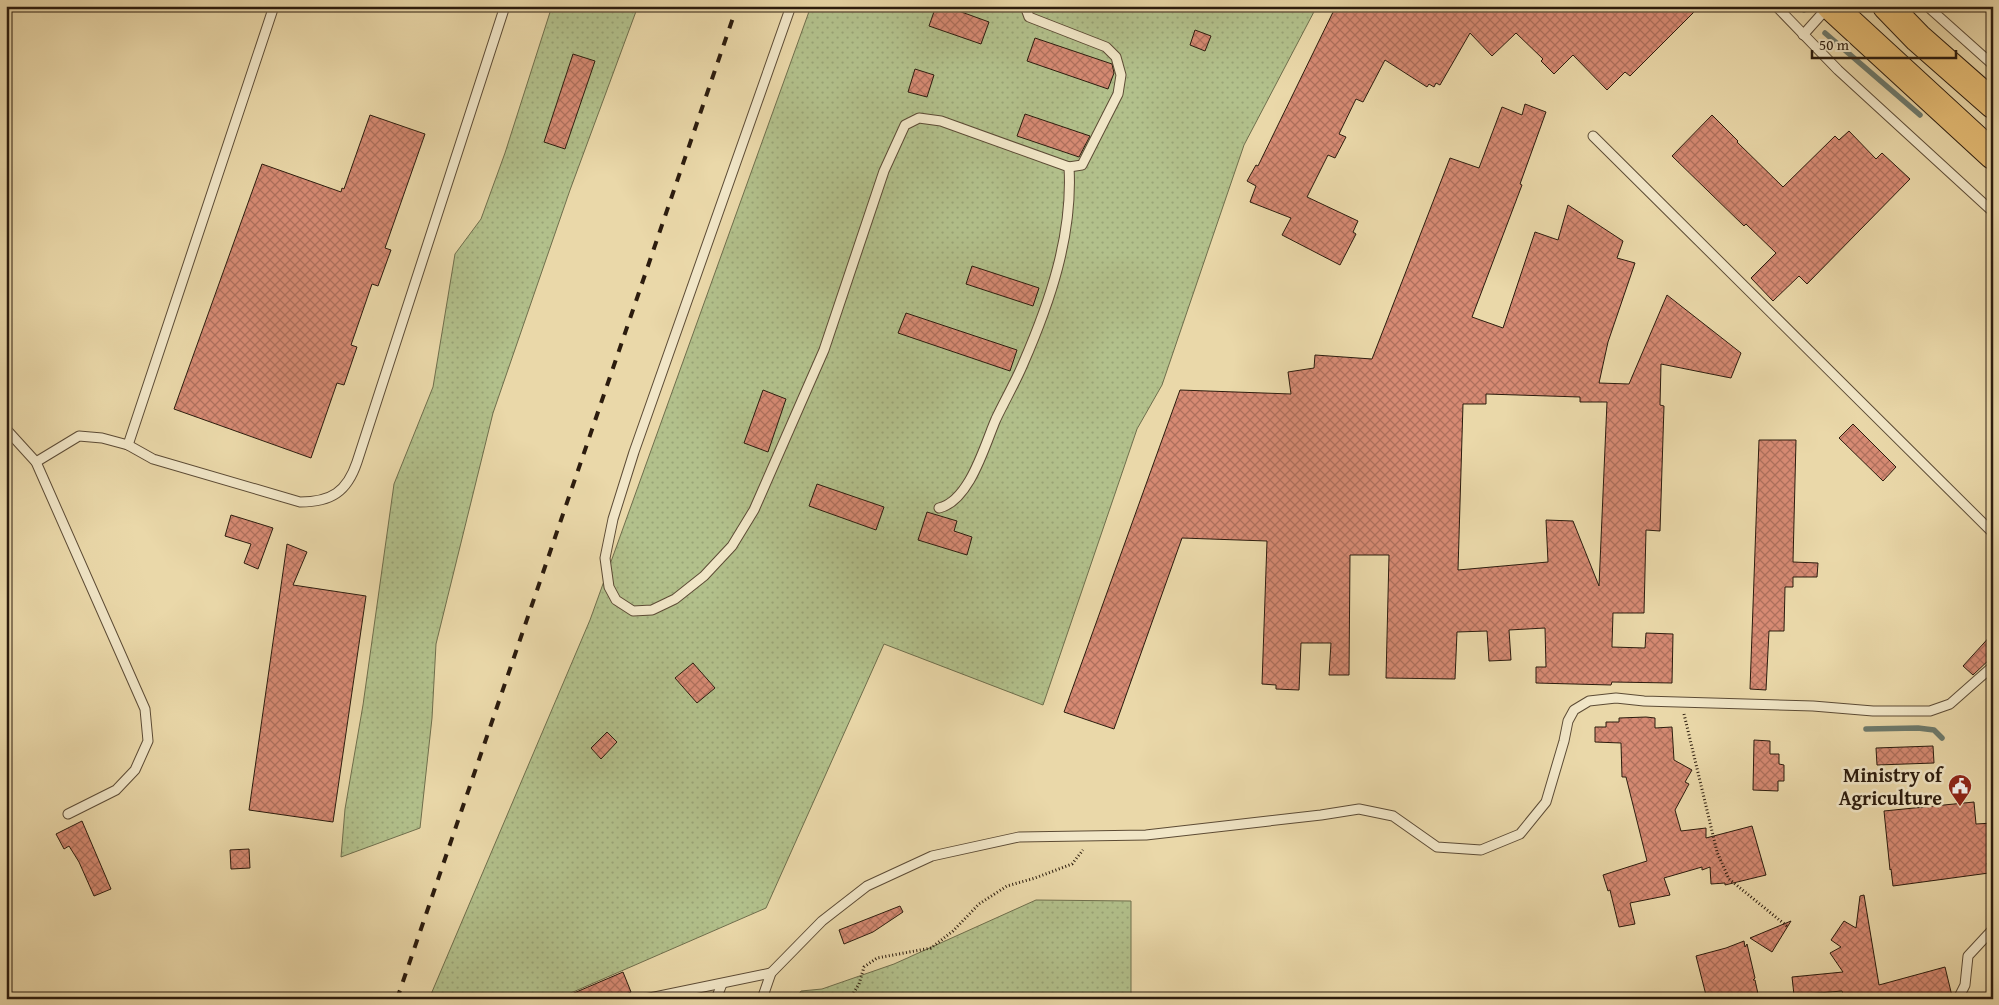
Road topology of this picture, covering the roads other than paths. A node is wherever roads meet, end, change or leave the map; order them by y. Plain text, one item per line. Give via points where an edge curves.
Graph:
1 (274, 6) edge
2 (505, 6) edge
3 (791, 6) edge
4 (1025, 6) edge
5 (1776, 6) edge
6 (1830, 6) edge
7 (1887, 6) edge
8 (1927, 6) edge
9 (1803, 35) junction
10 (1993, 65) edge
11 (1993, 104) edge
12 (1593, 136) dead end
13 (1993, 155) edge
14 (1069, 167) junction
15 (1993, 212) edge
16 (6, 429) edge
17 (128, 445) junction
18 (36, 462) junction
19 (939, 508) dead end
20 (1993, 532) edge
21 (1993, 666) edge
22 (68, 814) dead end
23 (1993, 928) edge
24 (771, 973) junction
25 (722, 984) junction
26 (645, 999) edge
27 (716, 999) edge
28 (762, 999) edge
29 (1958, 999) edge

1 - 17 lane
2 - 17 lane via 357,462 343,489 330,498 300,502 153,459
3 - 14 lane via 613,519 605,558 609,587 616,600 633,611 652,610 675,599 704,576 732,546 754,510 824,350 884,171 904,125 919,118 941,121
4 - 14 lane via 1029,17 1106,47 1116,57 1121,75 1118,94 1082,165
5 - 9 lane
6 - 9 lane
6 - 13 main road
7 - 11 main road
8 - 10 lane
9 - 15 lane
12 - 20 lane
14 - 19 lane via 1068,222 1054,281 1039,325 980,462 960,493 946,507
16 - 18 lane
17 - 18 lane via 79,436
18 - 22 lane via 144,709 148,742 135,770 116,790
21 - 24 lane via 1950,704 1930,711 1616,698 1589,701 1574,710 1568,721 1546,802 1520,834 1481,850 1437,847 1393,816 1359,809 1146,835 1020,837 932,856 867,886 822,921
23 - 29 lane via 1968,956 1965,985
24 - 25 lane
24 - 28 lane
25 - 26 lane
25 - 27 lane

